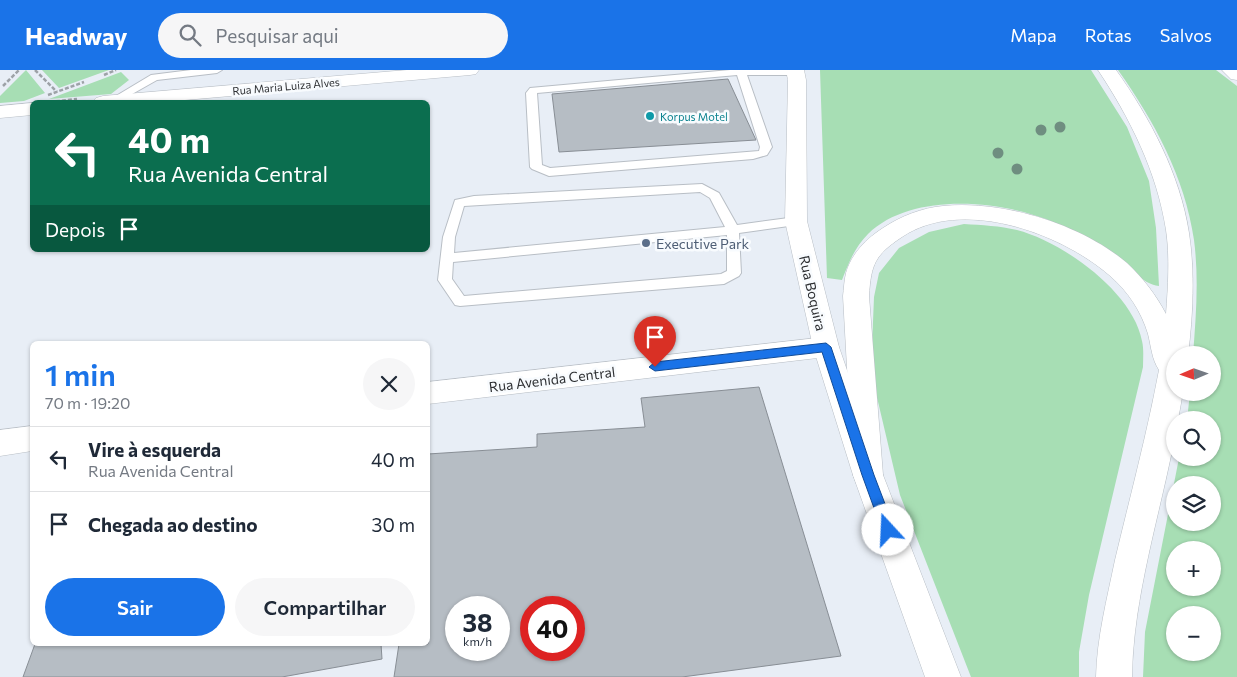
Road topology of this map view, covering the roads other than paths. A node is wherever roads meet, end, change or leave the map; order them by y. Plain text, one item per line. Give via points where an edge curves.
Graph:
1 (217, 70) edge
2 (470, 70) edge
3 (1107, 70) edge
4 (1231, 70) edge
5 (795, 71) edge
6 (741, 72) junction
7 (1237, 74) edge
8 (111, 100) edge
9 (130, 100) edge
10 (30, 105) edge
11 (0, 112) edge
12 (796, 221) junction
13 (733, 230) junction
14 (447, 258) junction
15 (1175, 346) edge
16 (826, 347) junction
17 (1166, 354) edge
18 (430, 393) edge
19 (1167, 401) edge
20 (30, 439) edge
21 (0, 443) edge
22 (868, 475) junction
23 (943, 677) edge
24 (1114, 677) edge

1 - 8 lane via 155,77
2 - 9 main road, Rua Maria Luiza Alves
3 - 15 main road via 1123,92 1161,170 1178,230 1181,293
4 - 7 main road
5 - 6 lane
5 - 12 main road, Rua Boquira
6 - 6 lane via 766,147 763,153 549,172 536,167 531,93 534,90
10 - 11 main road
12 - 13 lane
12 - 16 main road, Rua Boquira
13 - 14 lane
13 - 14 lane via 715,196 702,188 474,200 459,202
13 - 14 lane via 734,273 724,279 460,301 445,280
16 - 18 main road, Rua Avenida Central
16 - 22 main road, Rua Boquira
17 - 22 main road via 1160,330 1140,292 1100,255 1054,230 1005,215 951,213 904,224 889,232 870,251 858,271 856,296
19 - 24 main road via 1125,595 1113,664
20 - 21 main road
22 - 23 main road, Rua Boquira

